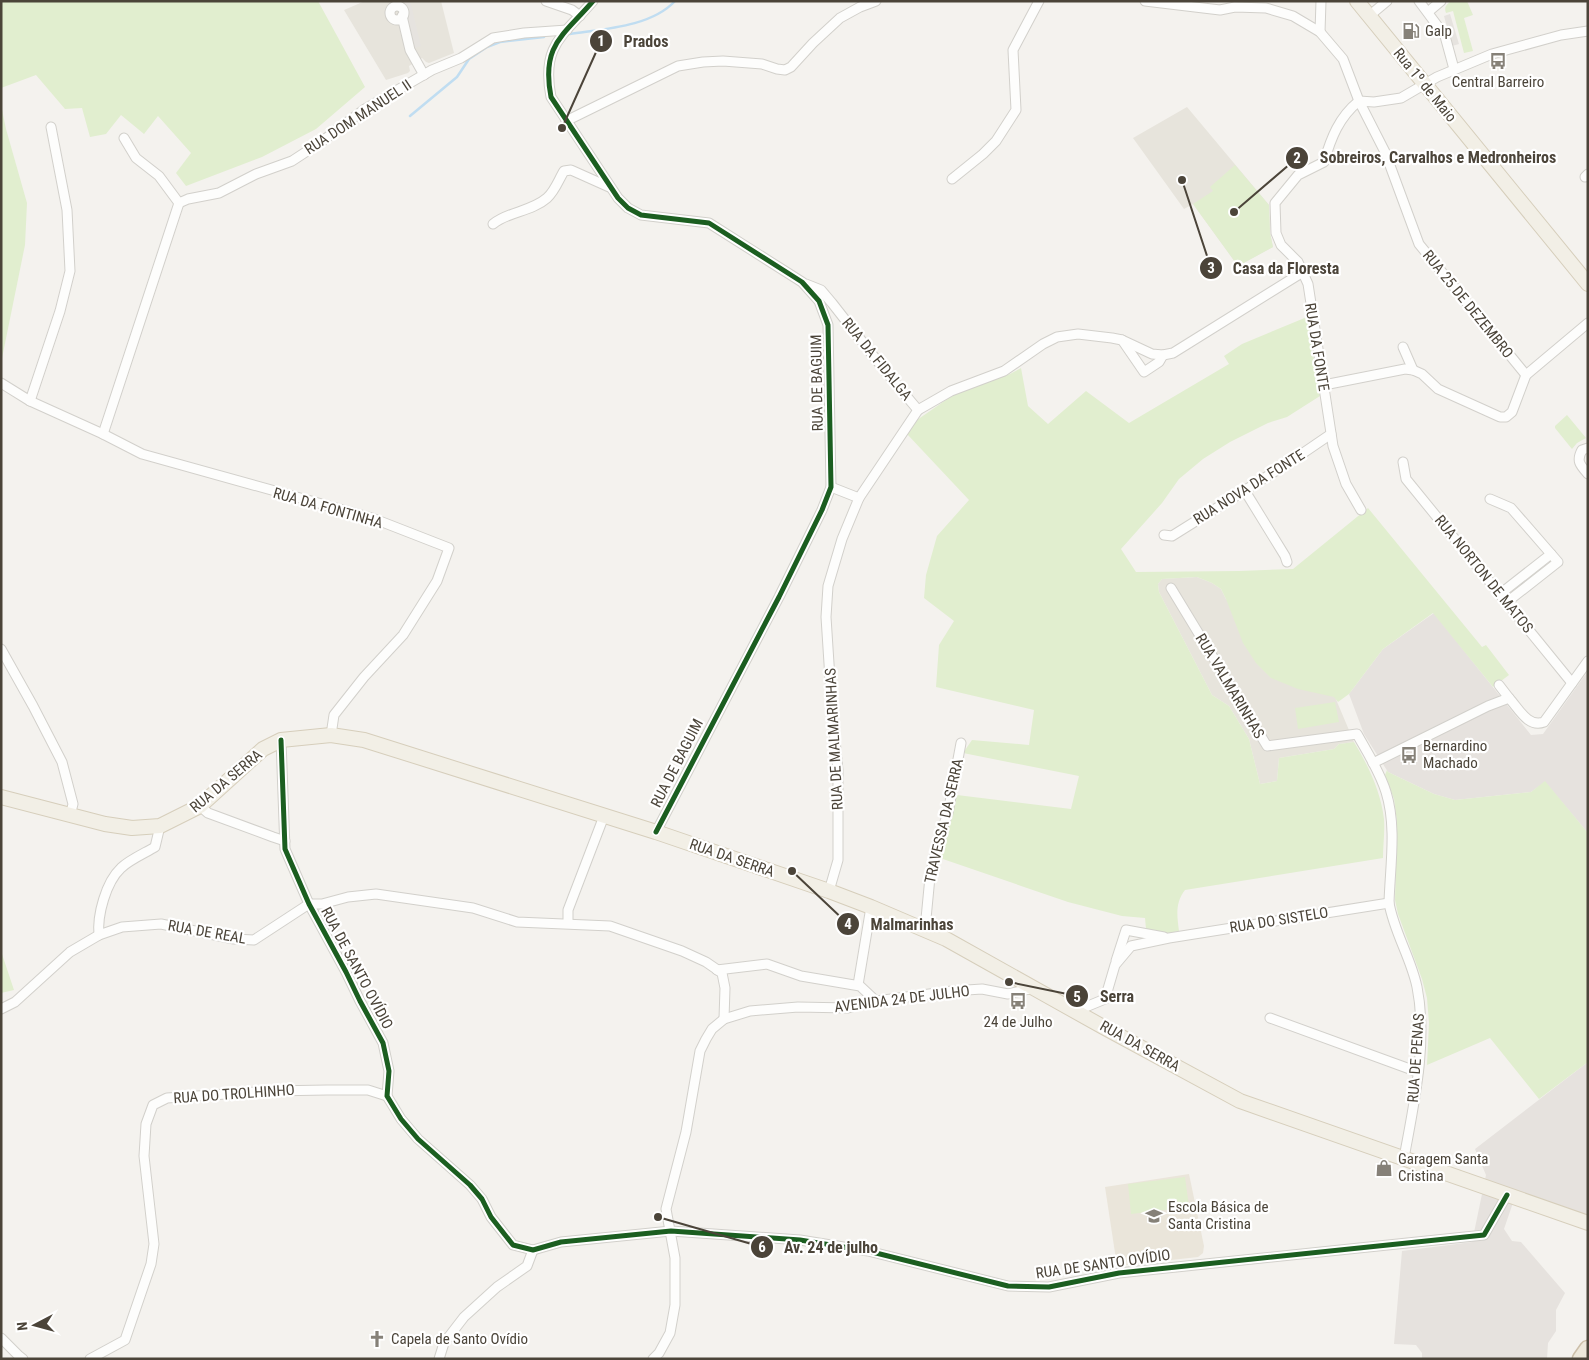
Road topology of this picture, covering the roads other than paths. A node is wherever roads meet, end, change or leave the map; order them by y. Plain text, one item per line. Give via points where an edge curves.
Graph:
1 (546, 1) edge
2 (593, 1) edge
3 (876, 1) edge
4 (1039, 1) edge
5 (1145, 1) edge
6 (1321, 1) edge
7 (1357, 1) edge
8 (1387, 1) edge
9 (1419, 1) edge
10 (1441, 1) edge
11 (1235, 4) edge
12 (1428, 12) junction
13 (402, 16) dead end
14 (580, 16) junction
15 (1369, 16) junction
16 (566, 30) junction
17 (1588, 30) edge
18 (1320, 32) junction
19 (1454, 69) junction
20 (424, 75) junction
21 (1425, 84) junction
22 (1358, 101) junction
23 (566, 121) junction
24 (51, 127) dead end
25 (124, 138) dead end
26 (952, 179) dead end
27 (610, 188) junction
28 (178, 203) junction
29 (493, 224) dead end
30 (1303, 272) junction
31 (802, 282) junction
32 (1588, 284) edge
33 (1588, 323) edge
34 (1122, 340) junction
35 (1403, 347) dead end
36 (1163, 355) junction
37 (1413, 370) junction
38 (1526, 375) junction
39 (1, 383) edge
40 (1324, 385) junction
41 (30, 401) junction
42 (918, 410) junction
43 (103, 434) junction
44 (1331, 434) junction
45 (1588, 448) edge
46 (1403, 462) dead end
47 (1588, 474) edge
48 (831, 487) junction
49 (1244, 491) junction
50 (858, 498) junction
51 (1490, 499) dead end
52 (1361, 510) dead end
53 (1164, 535) dead end
54 (1551, 554) junction
55 (1287, 562) dead end
56 (1171, 588) dead end
57 (1500, 594) junction
58 (1507, 602) junction
59 (1, 649) edge
60 (1588, 661) edge
61 (1572, 683) junction
62 (1499, 685) dead end
63 (1510, 698) junction
64 (331, 735) junction
65 (281, 740) junction
66 (961, 743) dead end
67 (1373, 763) junction
68 (1, 798) edge
69 (200, 806) junction
70 (70, 816) junction
71 (604, 816) junction
72 (160, 826) junction
73 (656, 832) junction
74 (285, 841) junction
75 (829, 891) junction
76 (1389, 903) junction
77 (308, 904) junction
78 (871, 907) junction
79 (568, 923) junction
80 (925, 929) junction
81 (99, 935) junction
82 (1169, 938) junction
83 (1115, 965) junction
84 (717, 970) junction
85 (858, 985) junction
86 (1034, 988) junction
87 (876, 1002) junction
88 (1, 1009) edge
89 (1076, 1011) junction
90 (1270, 1018) dead end
91 (724, 1019) junction
92 (1418, 1072) junction
93 (387, 1096) junction
94 (1404, 1158) junction
95 (1507, 1195) junction
96 (1588, 1223) edge
97 (671, 1231) junction
98 (533, 1250) junction
99 (1, 1338) edge
100 (1588, 1349) edge
101 (23, 1359) edge
102 (90, 1359) edge
103 (439, 1359) edge
104 (653, 1359) edge
105 (1581, 1359) edge

1 - 14 street
2 - 14 street, RUA DE BAGUIM
3 - 23 street via 840,18 792,67 784,70 762,64 723,61 678,66
4 - 26 street via 1013,50 1016,110 996,141
5 - 11 street via 1220,10
6 - 18 street
7 - 15 main road, Rua 1º de Maio
8 - 15 street
9 - 12 street
10 - 12 street
11 - 18 street via 1279,11
12 - 19 street via 1445,36
13 - 20 street via 410,50
14 - 16 street, RUA DE BAGUIM
15 - 21 main road, Rua 1º de Maio
16 - 20 street, RUA DOM MANUEL II via 524,32 493,38
16 - 23 street, RUA DE BAGUIM via 555,45 548,70 551,97
17 - 19 street via 1492,54
18 - 22 street, RUA 25 DE DEZEMBRO via 1342,60
19 - 21 street
20 - 28 street, RUA DOM MANUEL II via 365,109 292,161 256,174 219,193
21 - 22 street via 1401,98
21 - 32 main road, Rua 1º de Maio
22 - 30 street, RUA DA FONTE via 1336,128 1324,162 1298,175 1275,203 1276,233 1281,245
22 - 38 street, RUA 25 DE DEZEMBRO via 1385,152 1419,244
23 - 27 street, RUA DE BAGUIM
24 - 41 street via 67,210 70,271
25 - 28 street via 136,158 159,176
27 - 29 street via 575,171 564,170 549,197
27 - 31 street, RUA DE BAGUIM via 628,208 641,215 709,223
28 - 43 street
30 - 36 street via 1173,353
30 - 40 street, RUA DA FONTE via 1308,284
31 - 42 street, RUA DA FIDALGA via 821,290
31 - 48 street, RUA DE BAGUIM via 819,301 828,325
33 - 38 street
34 - 36 street, RUA DA FIDALGA via 1152,354
34 - 36 street via 1144,372 1159,362
34 - 42 street, RUA DA FIDALGA via 1078,334 1057,337 1004,371 951,391
35 - 37 street
37 - 38 street via 1438,389 1500,417 1512,412
37 - 40 street
39 - 41 street, RUA DA FONTINHA
40 - 44 street, RUA DA FONTE
41 - 43 street, RUA DA FONTINHA
42 - 50 street, RUA DE MALMARINHAS
43 - 64 street, RUA DA FONTINHA via 142,454 372,518 449,548 436,581 403,635 334,715
44 - 49 street, RUA NOVA DA FONTE
44 - 52 street, RUA DA FONTE via 1346,484
45 - 47 street via 1582,450 1579,457
46 - 57 street, RUA NORTON DE MATOS via 1406,480
48 - 50 street
48 - 73 street, RUA DE BAGUIM via 779,597
49 - 53 street, RUA NOVA DA FONTE via 1172,536
49 - 55 street
50 - 75 street, RUA DE MALMARINHAS via 828,586 826,617 838,770 838,860
51 - 54 street via 1511,508
54 - 57 street
54 - 58 street via 1558,562
56 - 67 street, RUA VALMARINHAS via 1266,746 1357,734
57 - 58 street, RUA NORTON DE MATOS
58 - 61 street, RUA NORTON DE MATOS
59 - 70 street via 62,762 73,804
60 - 61 street
61 - 63 street via 1544,722 1537,724 1524,716
62 - 63 street
63 - 67 street
64 - 65 main road, RUA DA SERRA
64 - 71 main road, RUA DA SERRA via 364,740
65 - 69 main road, RUA DA SERRA via 263,749
65 - 74 street, RUA DE SANTO OVÍDIO
66 - 80 street, TRAVESSA DA SERRA via 948,813 930,877
67 - 76 street, RUA DE PENAS via 1386,791 1392,823
68 - 70 main road, RUA DA SERRA
69 - 72 main road, RUA DA SERRA
69 - 74 street via 208,813
70 - 72 main road, RUA DA SERRA via 132,828
71 - 73 main road, RUA DA SERRA
71 - 79 street via 568,910
72 - 81 street via 155,847 120,868 104,893
73 - 75 main road, RUA DA SERRA
74 - 77 street, RUA DE SANTO OVÍDIO via 285,849
75 - 78 main road, RUA DA SERRA
76 - 82 street, RUA DO SISTELO
76 - 92 street, RUA DE PENAS via 1416,985 1420,1008
77 - 79 street via 376,894 473,908 517,922
77 - 81 street, RUA DE REAL via 254,940 161,924 122,927
77 - 93 street, RUA DE SANTO OVÍDIO via 384,1043 389,1071
78 - 80 main road, RUA DA SERRA
78 - 85 street
79 - 84 street via 610,926 682,951
80 - 86 main road, RUA DA SERRA
81 - 88 street, RUA DE REAL via 70,952 15,1002
82 - 83 street, RUA DO SISTELO via 1131,946
82 - 83 street, RUA DO SISTELO via 1126,930
83 - 89 street, RUA DO SISTELO via 1105,999
84 - 85 street via 767,964 801,976
84 - 91 street via 722,973 725,988
85 - 87 street
86 - 87 street, AVENIDA 24 DE JULHO via 1008,994 982,989 952,991
86 - 89 main road, RUA DA SERRA
87 - 91 street, AVENIDA 24 DE JULHO via 848,1008 798,1007 750,1011
89 - 94 main road, RUA DA SERRA via 1240,1100
90 - 92 street
91 - 97 street via 712,1029 700,1051 686,1132 666,1210
92 - 94 street, RUA DE PENAS
93 - 98 street via 418,1139 482,1199 491,1217 513,1245
93 - 102 street, RUA DO TROLHINHO via 368,1090 271,1091 167,1098 153,1105 146,1124 144,1156 154,1244 151,1264 125,1340
94 - 95 main road, RUA DA SERRA
95 - 96 main road, RUA DA SERRA
95 - 97 street, RUA DE SANTO OVÍDIO via 1484,1235 1119,1273 1049,1287 1008,1286 861,1250 800,1240
97 - 98 street, RUA DE SANTO OVÍDIO via 561,1242
97 - 104 street via 676,1258 675,1305 670,1333
98 - 103 street via 526,1266 464,1317 444,1343
99 - 101 street
100 - 105 highway

